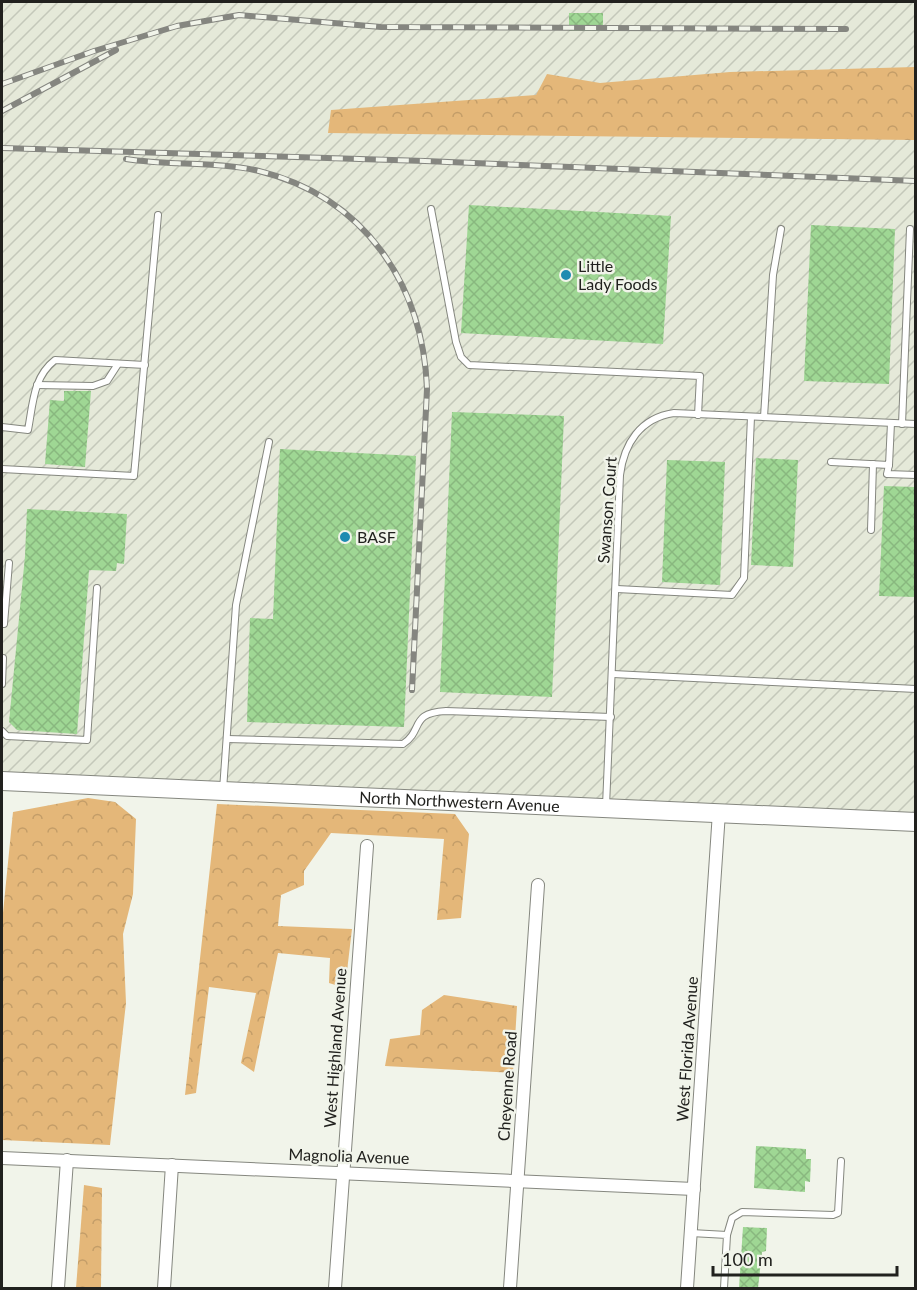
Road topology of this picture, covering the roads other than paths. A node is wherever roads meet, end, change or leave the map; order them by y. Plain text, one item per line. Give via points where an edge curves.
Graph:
1 (430, 208) dead end
2 (158, 215) dead end
3 (781, 229) dead end
4 (910, 229) dead end
5 (118, 364) junction
6 (145, 365) junction
7 (37, 385) junction
8 (698, 414) junction
9 (751, 417) junction
10 (764, 417) junction
11 (891, 423) junction
12 (902, 424) junction
13 (915, 424) edge
14 (2, 428) edge
15 (269, 442) dead end
16 (831, 462) dead end
17 (873, 464) junction
18 (889, 465) junction
19 (2, 469) edge
20 (915, 475) edge
21 (871, 530) dead end
22 (9, 563) dead end
23 (98, 588) dead end
24 (616, 589) junction
25 (2, 624) edge
26 (3, 658) dead end
27 (613, 674) junction
28 (2, 684) edge
29 (915, 689) edge
30 (611, 717) junction
31 (2, 731) edge
32 (227, 739) junction
33 (2, 781) edge
34 (223, 790) junction
35 (606, 806) junction
36 (719, 812) junction
37 (915, 822) edge
38 (367, 846) dead end
39 (538, 885) dead end
40 (2, 1158) edge
41 (67, 1160) junction
42 (842, 1161) dead end
43 (172, 1165) junction
44 (343, 1172) junction
45 (517, 1180) junction
46 (694, 1189) junction
47 (691, 1233) junction
48 (727, 1235) junction
49 (58, 1288) edge
50 (164, 1288) edge
51 (335, 1288) edge
52 (510, 1288) edge
53 (687, 1288) edge
54 (724, 1288) edge

1 - 8 lane via 456,342 461,357 469,365 700,376
2 - 6 lane
3 - 10 lane via 773,275
4 - 12 lane
5 - 6 lane
5 - 7 lane via 106,381 93,386
5 - 7 lane via 55,360 44,369
6 - 19 lane via 134,476
7 - 14 lane via 28,430
8 - 9 lane, Swanson Court
8 - 24 lane, Swanson Court via 674,414 652,420 632,437 625,449 620,475
9 - 10 lane, Swanson Court
9 - 24 lane via 744,578 732,595
10 - 11 lane, Swanson Court
11 - 12 lane, Swanson Court
11 - 18 lane
12 - 13 lane, Swanson Court
15 - 32 lane via 236,605
16 - 17 lane
17 - 18 lane
17 - 21 lane
18 - 20 lane via 887,474
22 - 25 lane
23 - 31 lane via 87,740 7,736
24 - 27 lane, Swanson Court
26 - 28 lane
27 - 29 lane
27 - 30 lane, Swanson Court
30 - 32 lane via 432,711 421,717 403,744
30 - 35 lane, Swanson Court
32 - 34 lane
33 - 34 street, North Northwestern Avenue
34 - 35 street, North Northwestern Avenue
35 - 36 street, North Northwestern Avenue
36 - 37 street, North Northwestern Avenue
36 - 46 street, West Florida Avenue
38 - 44 street, West Highland Avenue
39 - 45 street, Cheyenne Road
40 - 41 street, Magnolia Avenue
41 - 43 street, Magnolia Avenue
41 - 49 street
42 - 48 lane via 838,1213 742,1212 732,1218
43 - 44 street, Magnolia Avenue
43 - 50 street
44 - 45 street, Magnolia Avenue
44 - 51 street, West Highland Avenue
45 - 46 street, Magnolia Avenue
45 - 52 street, Cheyenne Road
46 - 47 street, West Florida Avenue
47 - 48 lane
47 - 53 street, West Florida Avenue
48 - 54 lane

